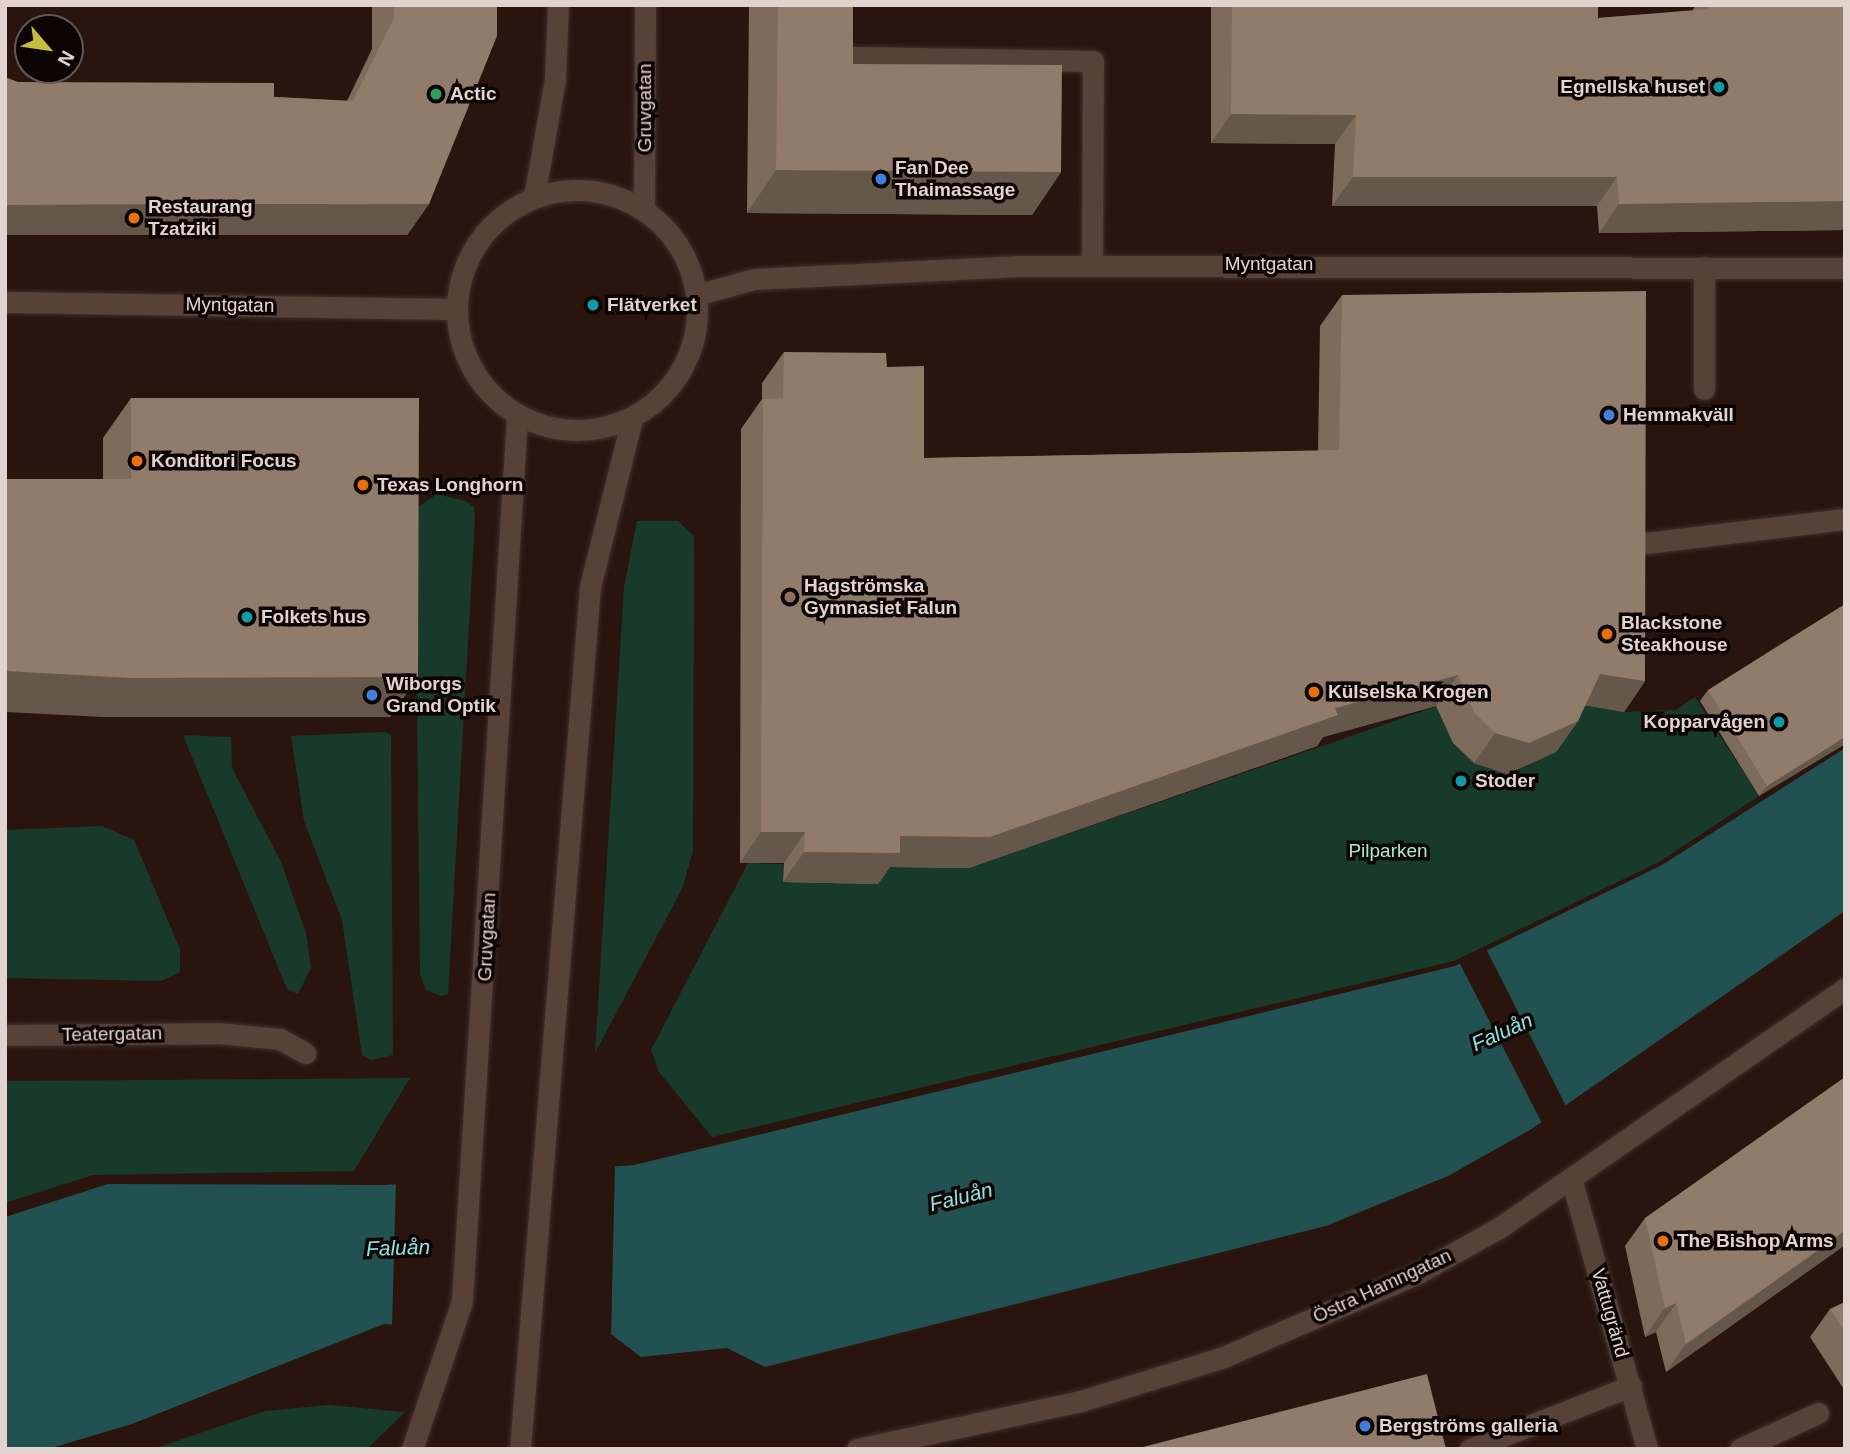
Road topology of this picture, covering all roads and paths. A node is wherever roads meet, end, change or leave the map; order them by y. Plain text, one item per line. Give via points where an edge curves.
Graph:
1 (558, 5) edge
2 (645, 5) edge
3 (853, 57) edge
4 (534, 197) junction
5 (644, 210) junction
6 (1091, 265) junction
7 (1704, 267) junction
8 (1845, 268) edge
9 (696, 295) junction
10 (5, 302) edge
11 (455, 309) junction
12 (1704, 389) dead end
13 (517, 416) junction
14 (632, 418) junction
15 (1845, 519) edge
16 (1646, 543) edge
17 (1845, 988) edge
18 (5, 1035) edge
19 (305, 1053) dead end
20 (1571, 1178) junction
21 (1630, 1386) junction
22 (1818, 1413) dead end
23 (412, 1449) edge
24 (520, 1449) edge
25 (857, 1449) edge
26 (1470, 1449) edge
27 (1647, 1449) edge
28 (1740, 1449) edge

1 - 4 main road via 555,79
2 - 5 main road, Gruvgatan
3 - 6 main road via 1093,61
4 - 5 main road via 591,190
4 - 11 main road via 493,222 466,261
5 - 9 main road via 680,247
6 - 7 main road, Myntgatan
6 - 9 main road, Myntgatan via 754,279
7 - 8 main road, Myntgatan
7 - 12 main road
9 - 14 main road via 693,344 670,387
10 - 11 main road, Myntgatan
11 - 13 main road via 463,351 484,388
13 - 14 main road via 554,429 594,430
13 - 23 main road, Gruvgatan via 477,1121 455,1335
14 - 24 main road via 590,587
15 - 16 main road
17 - 20 main road, Östra Hamngatan
18 - 19 main road, Teatergatan via 219,1033 280,1039
20 - 21 main road, Vattugränd
20 - 25 main road, Östra Hamngatan via 1418,1273 1221,1358 1081,1401
21 - 26 main road
21 - 27 main road, Vattugränd
22 - 28 main road

